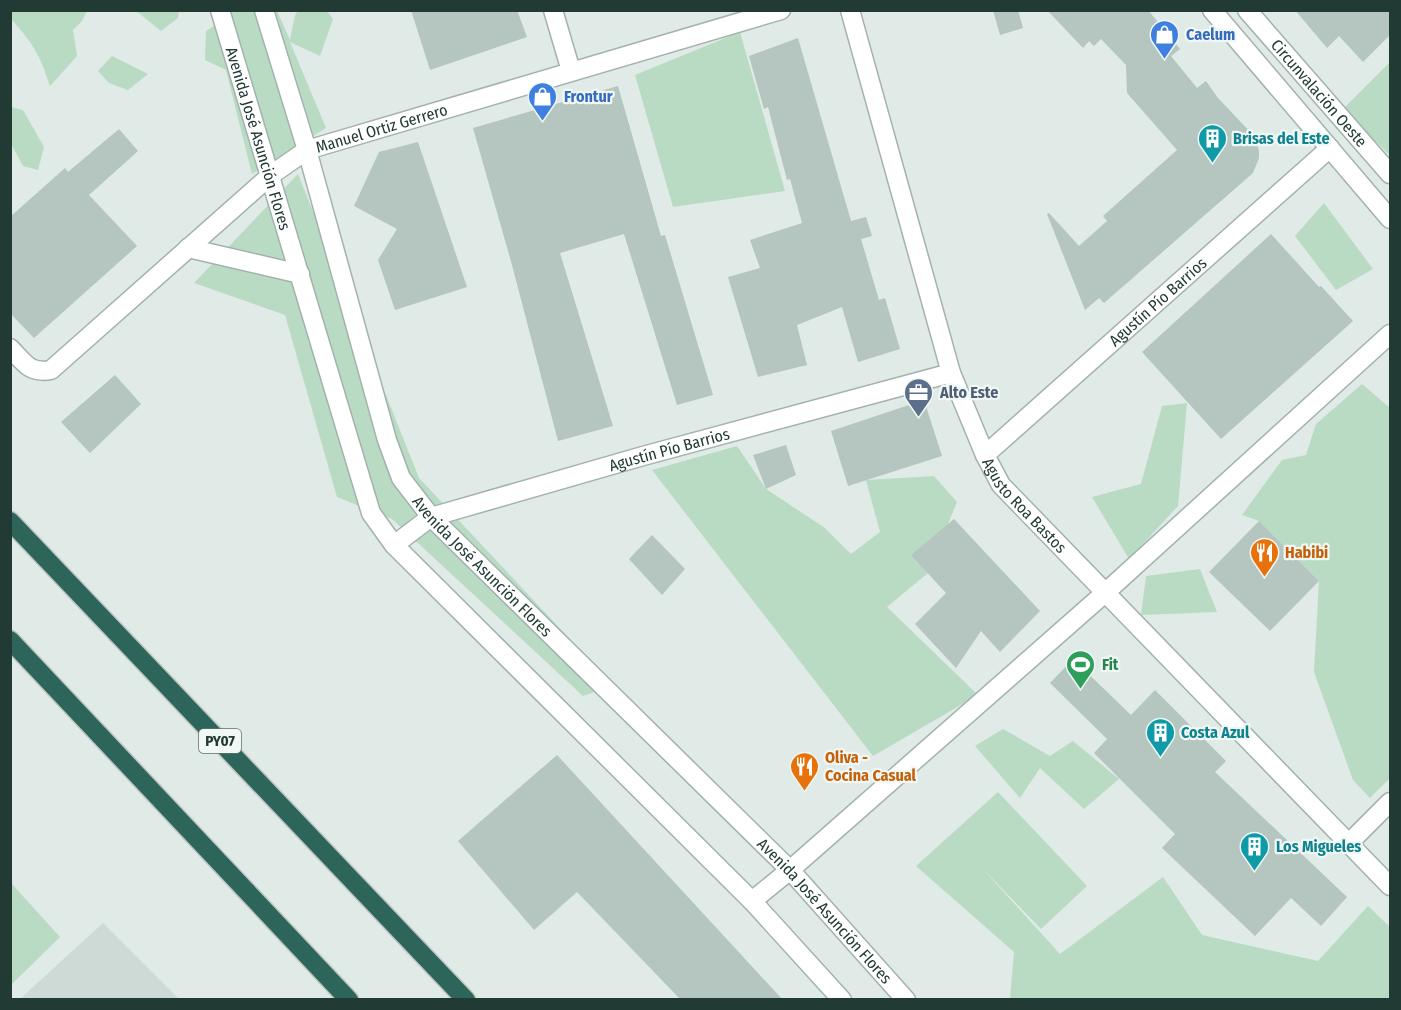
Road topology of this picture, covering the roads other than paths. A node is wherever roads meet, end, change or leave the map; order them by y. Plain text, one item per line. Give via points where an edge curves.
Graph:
1 (220, 10) edge
2 (264, 10) edge
3 (553, 10) edge
4 (781, 10) edge
5 (850, 10) edge
6 (1212, 10) edge
7 (1247, 10) edge
8 (571, 71) junction
9 (1330, 148) junction
10 (307, 150) junction
11 (1390, 174) edge
12 (271, 175) junction
13 (1390, 219) edge
14 (188, 248) junction
15 (300, 274) junction
16 (1390, 334) edge
17 (10, 348) edge
18 (951, 373) junction
19 (985, 455) junction
20 (431, 517) junction
21 (10, 521) edge
22 (394, 545) junction
23 (1106, 592) junction
24 (10, 640) edge
25 (1390, 802) edge
26 (1350, 842) junction
27 (790, 870) junction
28 (1390, 886) edge
29 (752, 901) junction
30 (350, 999) edge
31 (466, 999) edge
32 (842, 999) edge
33 (906, 999) edge

1 - 12 street, Avenida José Asunción Flores
2 - 10 street, Avenida José Asunción Flores
3 - 8 street
4 - 8 street, Manuel Ortiz Gerrero
5 - 18 street, Agusto Roa Bastos
6 - 9 street
7 - 11 street, Circunvalación Oeste
8 - 10 street, Manuel Ortiz Gerrero
9 - 13 street
9 - 19 street, Agustín Pío Barrios
10 - 12 street, Manuel Ortiz Gerrero
10 - 20 street, Avenida José Asunción Flores via 387,440 401,478
12 - 14 street, Manuel Ortiz Gerrero
12 - 15 street, Avenida José Asunción Flores
14 - 15 street
14 - 17 street, Manuel Ortiz Gerrero via 51,370 34,371
15 - 22 street, Avenida José Asunción Flores via 371,513
16 - 23 street
18 - 19 street, Agusto Roa Bastos
18 - 20 street, Agustín Pío Barrios
19 - 23 street, Agusto Roa Bastos via 1001,485
20 - 22 street, Agustín Pío Barrios
20 - 27 street, Avenida José Asunción Flores
21 - 31 highway, PY07
22 - 29 street, Avenida José Asunción Flores
23 - 26 street, Agusto Roa Bastos
23 - 27 street
24 - 30 highway
25 - 26 street
26 - 28 street, Agusto Roa Bastos
27 - 29 street
27 - 33 street, Avenida José Asunción Flores
29 - 32 street, Avenida José Asunción Flores

